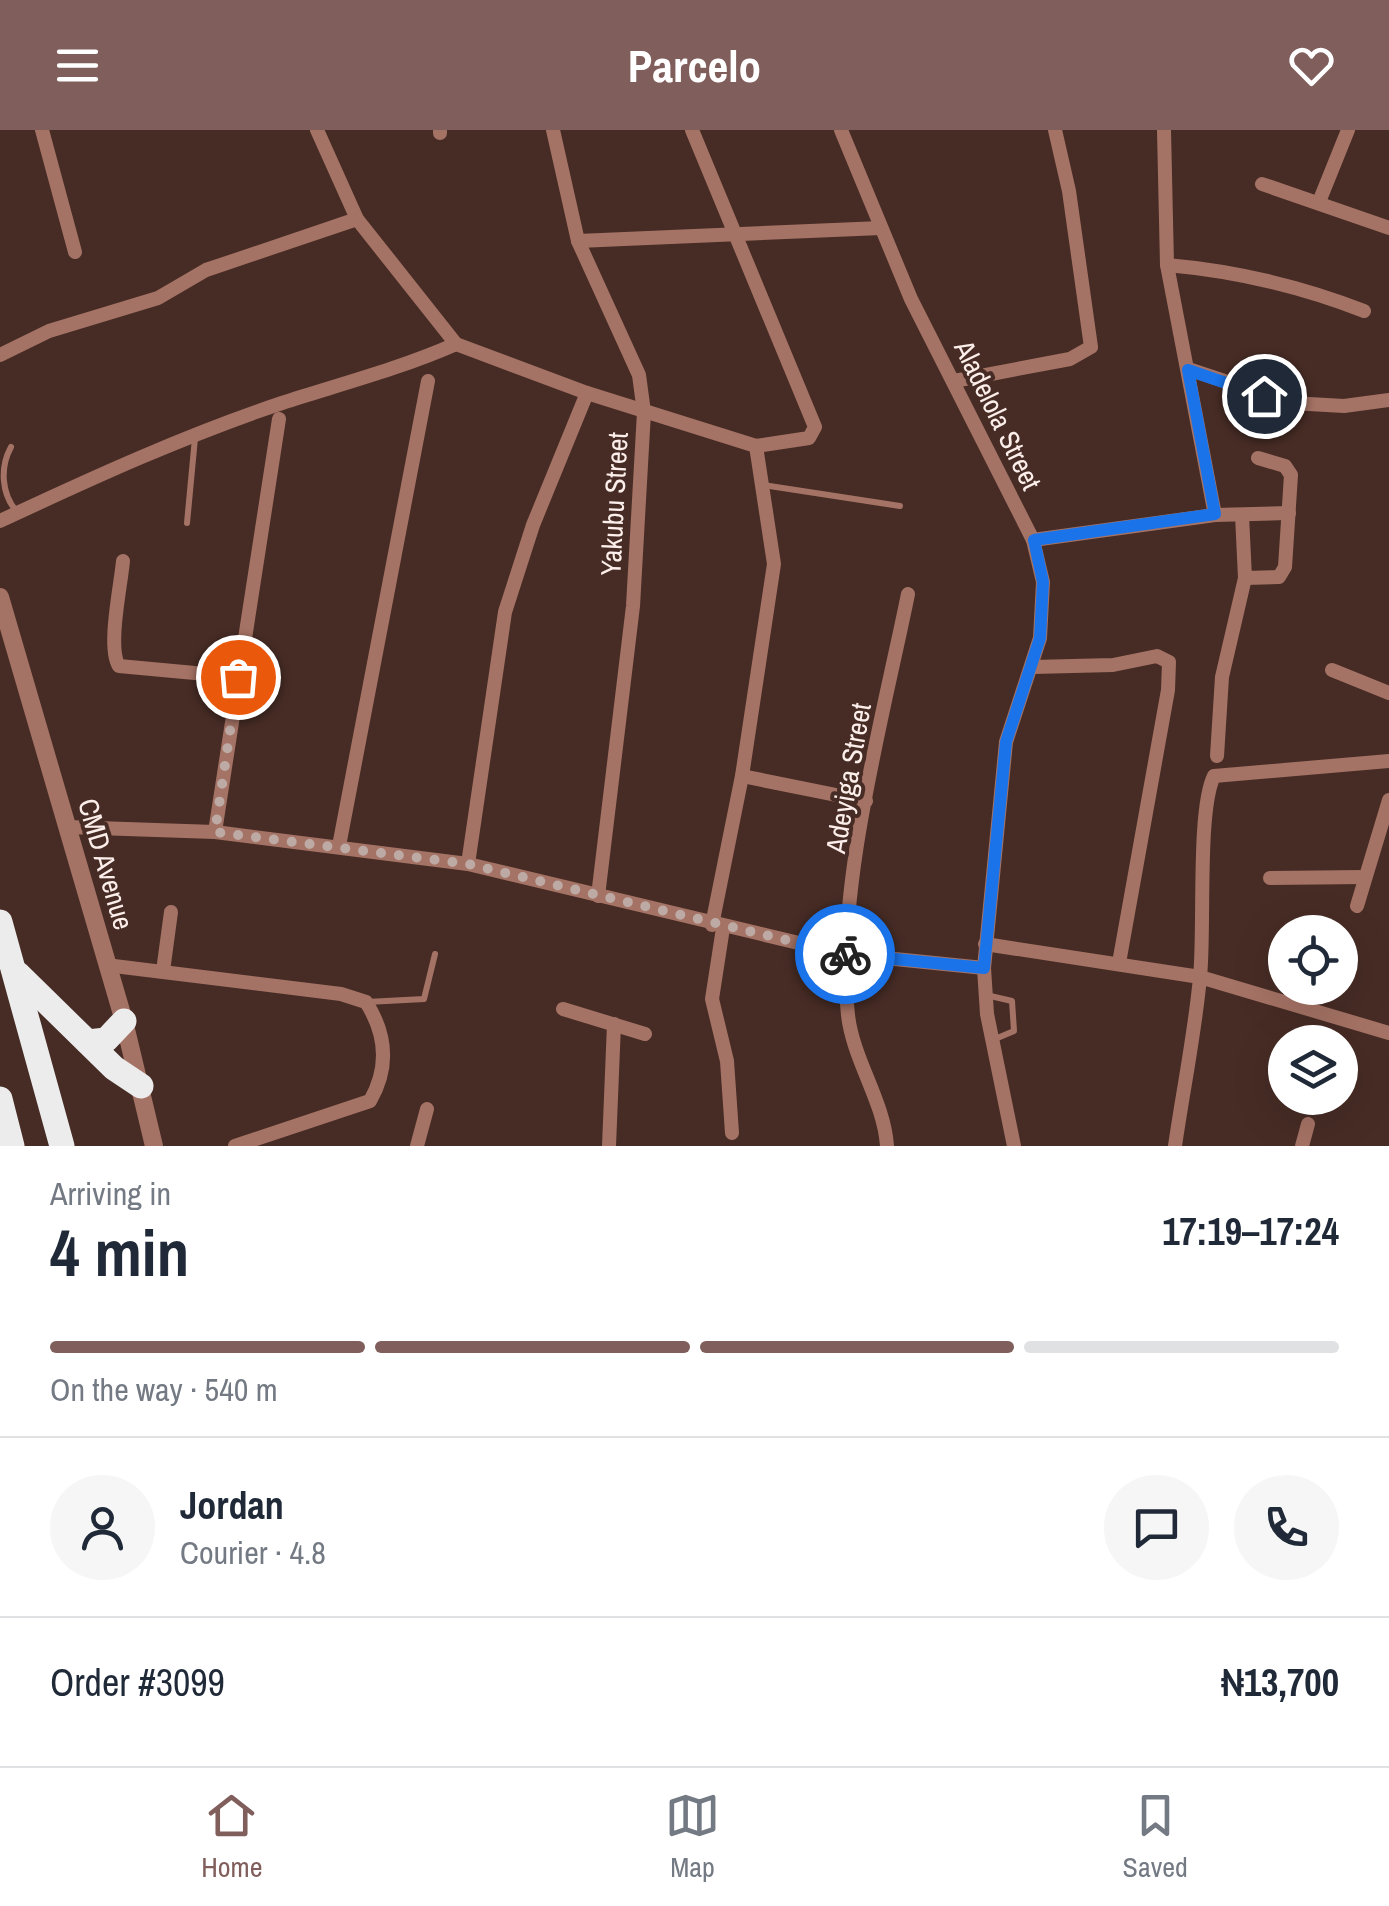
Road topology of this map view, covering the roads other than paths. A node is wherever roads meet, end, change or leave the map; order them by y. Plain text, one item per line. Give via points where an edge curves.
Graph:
1 (42, 130) edge
2 (318, 130) edge
3 (553, 130) edge
4 (692, 130) edge
5 (841, 130) edge
6 (1054, 130) edge
7 (1164, 130) edge
8 (1348, 130) edge
9 (1262, 184) dead end
10 (1319, 202) junction
11 (357, 219) junction
12 (882, 228) junction
13 (1389, 228) edge
14 (733, 236) junction
15 (578, 241) junction
16 (75, 252) dead end
17 (1167, 265) junction
18 (1364, 312) dead end
19 (456, 344) junction
20 (0, 355) edge
21 (1188, 370) junction
22 (428, 381) dead end
23 (954, 381) junction
24 (587, 393) junction
25 (1389, 400) edge
26 (644, 412) junction
27 (279, 419) dead end
28 (195, 437) junction
29 (756, 446) junction
30 (11, 447) dead end
31 (1258, 458) dead end
32 (762, 485) junction
33 (900, 506) dead end
34 (18, 513) junction
35 (1289, 513) junction
36 (1215, 514) junction
37 (1242, 514) junction
38 (0, 521) edge
39 (187, 523) dead end
40 (1034, 540) junction
41 (123, 561) dead end
42 (1246, 578) junction
43 (908, 594) dead end
44 (0, 597) edge
45 (1033, 667) junction
46 (1332, 670) dead end
47 (238, 677) junction
48 (1389, 693) edge
49 (1217, 756) dead end
50 (1389, 761) edge
51 (742, 776) junction
52 (1389, 800) edge
53 (866, 801) junction
54 (67, 827) junction
55 (215, 832) junction
56 (339, 846) junction
57 (468, 864) junction
58 (1364, 877) junction
59 (1270, 878) dead end
60 (598, 896) junction
61 (1358, 906) dead end
62 (170, 912) dead end
63 (0, 922) edge
64 (718, 927) junction
65 (985, 944) junction
66 (435, 954) dead end
67 (845, 954) junction
68 (9, 956) junction
69 (1120, 963) junction
70 (106, 964) junction
71 (984, 968) junction
72 (163, 971) junction
73 (1200, 978) junction
74 (984, 995) junction
75 (366, 1002) junction
76 (563, 1009) dead end
77 (124, 1021) junction
78 (614, 1024) junction
79 (1389, 1033) edge
80 (645, 1034) dead end
81 (995, 1040) junction
82 (88, 1042) junction
83 (141, 1086) junction
84 (0, 1099) edge
85 (427, 1109) dead end
86 (1308, 1124) dead end
87 (732, 1132) dead end
88 (12, 1146) edge
89 (62, 1146) edge
90 (154, 1146) edge
91 (235, 1146) edge
92 (417, 1146) edge
93 (609, 1146) edge
94 (887, 1146) edge
95 (1014, 1146) edge
96 (1175, 1146) edge
97 (1302, 1146) edge

1 - 16 street
2 - 11 street
3 - 15 street, Yakubu Street
4 - 14 street
5 - 12 street, Aladelola Street
6 - 23 street via 1091,347 1070,359
7 - 17 street
8 - 10 street
9 - 10 street
10 - 13 street
11 - 19 street
11 - 20 street via 206,270 158,298 49,331
12 - 14 street
12 - 23 street, Aladelola Street
14 - 15 street
14 - 29 street via 814,427 809,438
15 - 26 street, Yakubu Street via 639,375
17 - 18 street via 1222,270
17 - 21 street
19 - 24 street
19 - 28 street
21 - 25 street via 1291,404
21 - 36 street
22 - 56 street
23 - 40 street, Aladelola Street
24 - 26 street
24 - 57 street via 532,525 505,612
26 - 29 street
26 - 60 street, Yakubu Street via 633,606
27 - 47 street
28 - 34 street
28 - 39 lane
29 - 32 street
30 - 34 lane via 2,468
31 - 35 street via 1290,468
32 - 33 lane
32 - 51 street via 774,564
34 - 38 street
35 - 37 street
35 - 42 street via 1283,573
36 - 37 street
36 - 40 street
37 - 42 street
40 - 45 street, Aladelola Street via 1043,582
41 - 47 street via 114,658 119,666
42 - 49 street via 1222,677
43 - 53 street, Adeyiga Street
44 - 54 street, CMD Avenue
45 - 65 street, Aladelola Street via 1006,742
45 - 69 street via 1157,656 1168,662
46 - 48 street
47 - 55 street
50 - 73 street via 1214,776
51 - 53 street
51 - 64 street
52 - 58 street
53 - 67 street, Adeyiga Street
54 - 55 street
54 - 70 street, CMD Avenue
55 - 56 street
56 - 57 street
57 - 60 street
58 - 59 street
58 - 61 street
60 - 64 street
62 - 72 street
63 - 68 highway
64 - 67 street
64 - 87 street via 712,999 727,1061
65 - 69 street
65 - 71 street, Aladelola Street
66 - 75 lane via 424,999
67 - 71 street
67 - 94 street, Adeyiga Street via 849,1020
68 - 82 highway via 33,992
68 - 89 highway
69 - 73 street
70 - 72 street
70 - 77 street, CMD Avenue
71 - 74 street, Aladelola Street
72 - 75 street
73 - 79 street
73 - 96 street
74 - 81 street, Aladelola Street
74 - 81 lane via 1012,1001 1014,1031
75 - 91 street via 386,1068 370,1101
76 - 78 street
77 - 82 highway via 106,1040
77 - 83 street, CMD Avenue
78 - 80 street
78 - 93 street
81 - 95 street, Aladelola Street
82 - 83 highway
83 - 90 street, CMD Avenue
84 - 88 highway
85 - 92 street
86 - 97 street

